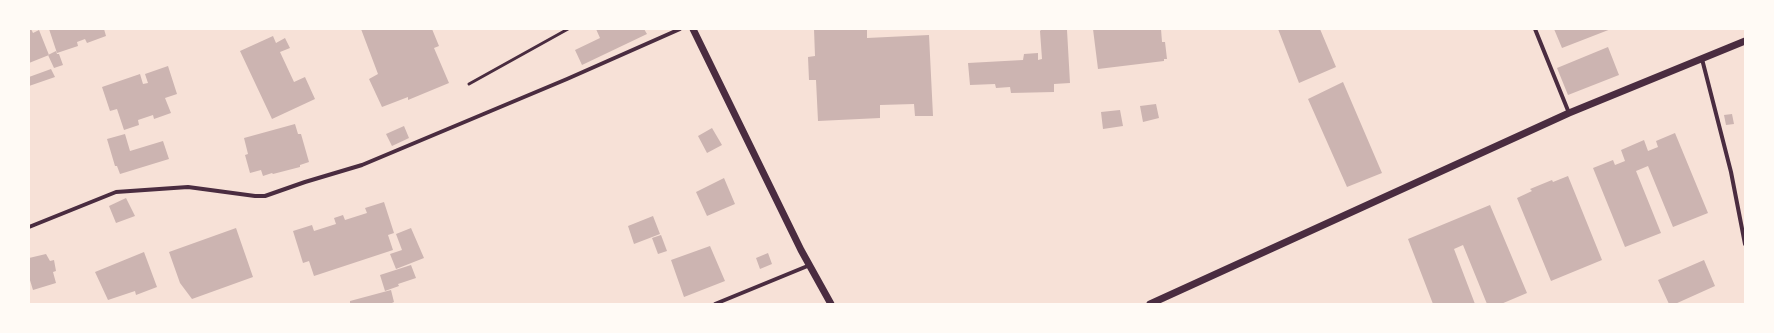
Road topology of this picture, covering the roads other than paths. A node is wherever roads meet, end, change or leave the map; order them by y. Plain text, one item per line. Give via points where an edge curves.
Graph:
1 (568, 29) edge
2 (680, 29) edge
3 (693, 29) edge
4 (1535, 29) edge
5 (1745, 41) edge
6 (1702, 59) junction
7 (469, 84) dead end
8 (1569, 113) junction
9 (29, 227) edge
10 (1745, 244) edge
11 (810, 265) junction
12 (715, 304) edge
13 (831, 304) edge
14 (1150, 304) edge

1 - 7 lane
2 - 9 street via 362,165 266,196 188,187 116,192
3 - 11 street
4 - 8 street
5 - 6 street
6 - 8 street
6 - 10 street via 1731,172
8 - 14 street
11 - 12 street
11 - 13 street

